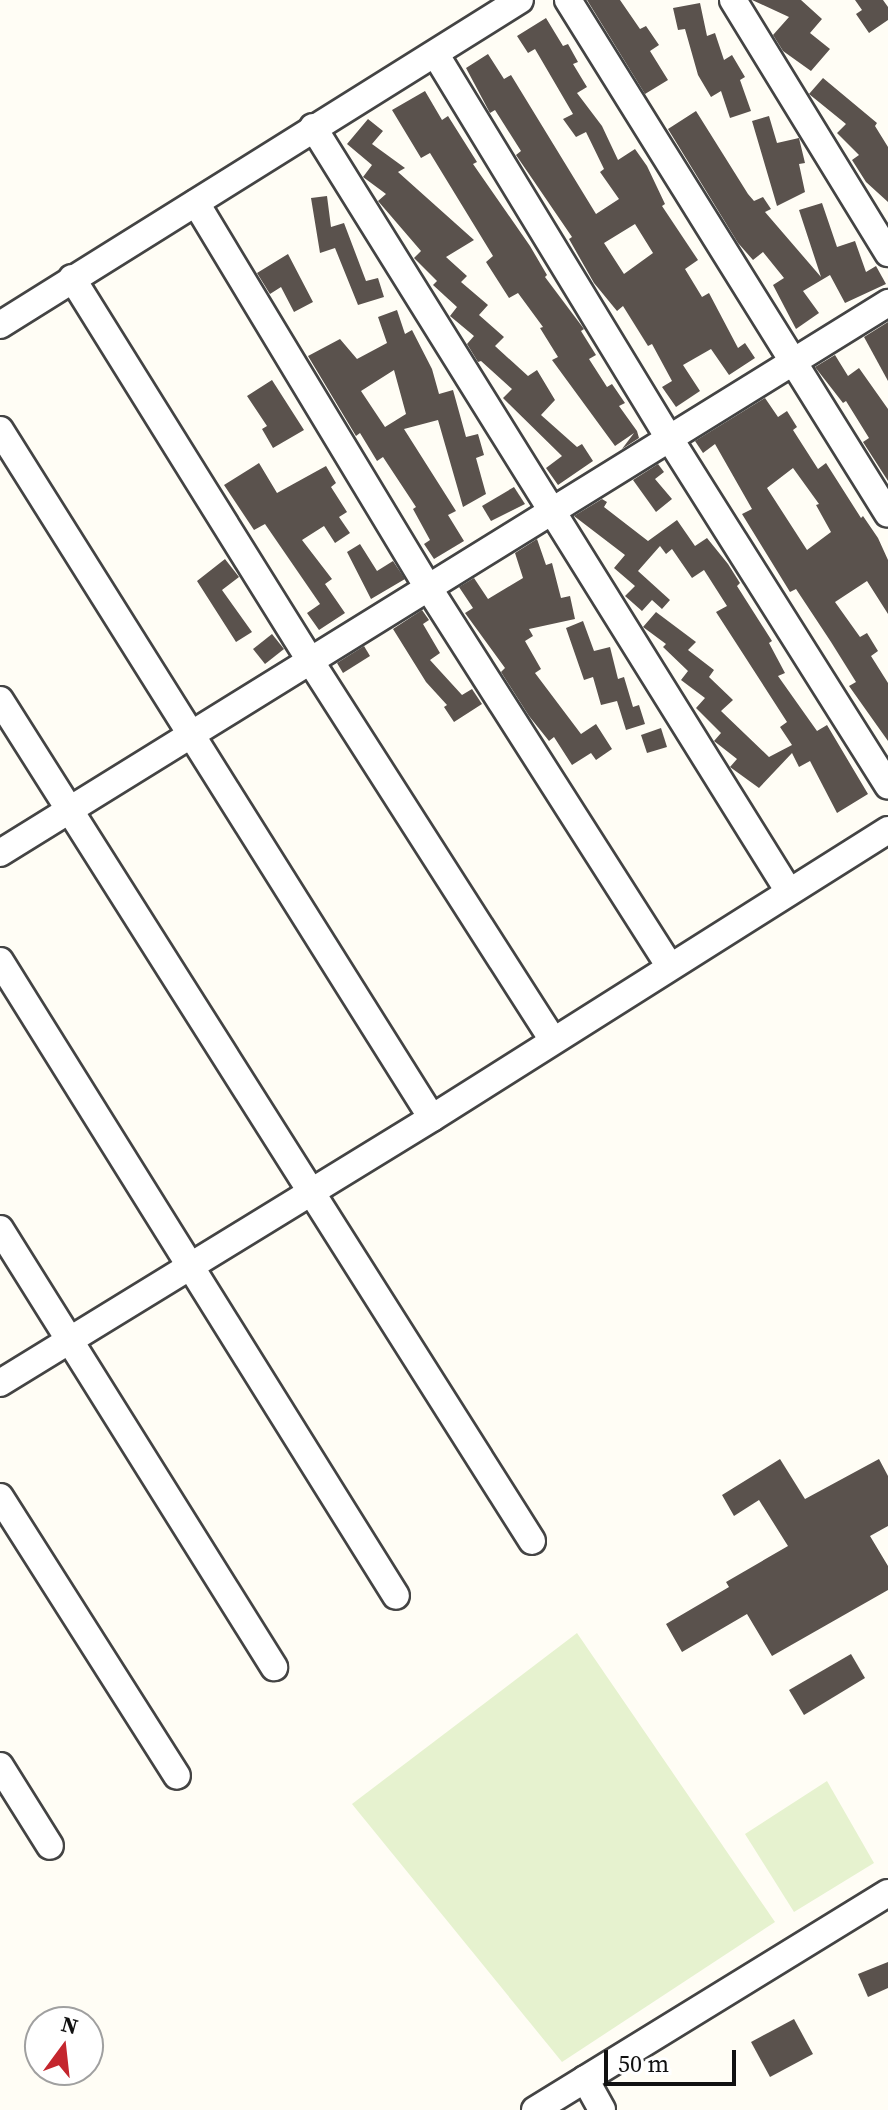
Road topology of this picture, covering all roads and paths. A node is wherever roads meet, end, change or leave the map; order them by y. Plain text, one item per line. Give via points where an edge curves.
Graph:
1 (520, 0) edge
2 (568, 0) edge
3 (733, 0) edge
4 (436, 55) junction
5 (313, 127) junction
6 (196, 203) junction
7 (888, 253) edge
8 (72, 278) junction
9 (888, 303) edge
10 (0, 325) edge
11 (793, 360) junction
12 (0, 430) edge
13 (668, 436) junction
14 (551, 511) junction
15 (888, 514) edge
16 (428, 587) junction
17 (311, 662) junction
18 (0, 700) edge
19 (189, 736) junction
20 (888, 785) edge
21 (70, 811) junction
22 (888, 830) edge
23 (0, 853) edge
24 (788, 890) junction
25 (0, 961) edge
26 (669, 965) junction
27 (552, 1039) junction
28 (432, 1118) junction
29 (311, 1192) junction
30 (0, 1229) edge
31 (189, 1267) junction
32 (69, 1340) junction
33 (0, 1383) edge
34 (0, 1497) edge
35 (532, 1541) dead end
36 (396, 1596) dead end
37 (274, 1667) dead end
38 (0, 1766) edge
39 (177, 1776) dead end
40 (50, 1846) dead end
41 (888, 1893) edge
42 (585, 2079) junction
43 (535, 2110) edge
44 (602, 2110) edge

1 - 4 street
2 - 11 street
3 - 7 street
4 - 5 street
4 - 13 street
5 - 6 street
5 - 14 street
6 - 8 street
6 - 16 street
8 - 10 street
8 - 17 street
9 - 11 street
11 - 13 street
11 - 15 street
12 - 19 street
13 - 14 street
13 - 20 street
14 - 16 street
14 - 24 street
16 - 17 street
16 - 26 street
17 - 19 street
17 - 27 street
18 - 21 street
19 - 21 street
19 - 28 street
21 - 23 street
21 - 29 street
22 - 24 street
24 - 26 street
25 - 31 street
26 - 27 street
27 - 28 street
28 - 29 street
29 - 31 street
29 - 35 street
30 - 32 street
31 - 32 street
31 - 36 street
32 - 33 street
32 - 37 street
34 - 39 street
38 - 40 street
41 - 42 street
42 - 43 street
42 - 44 street

